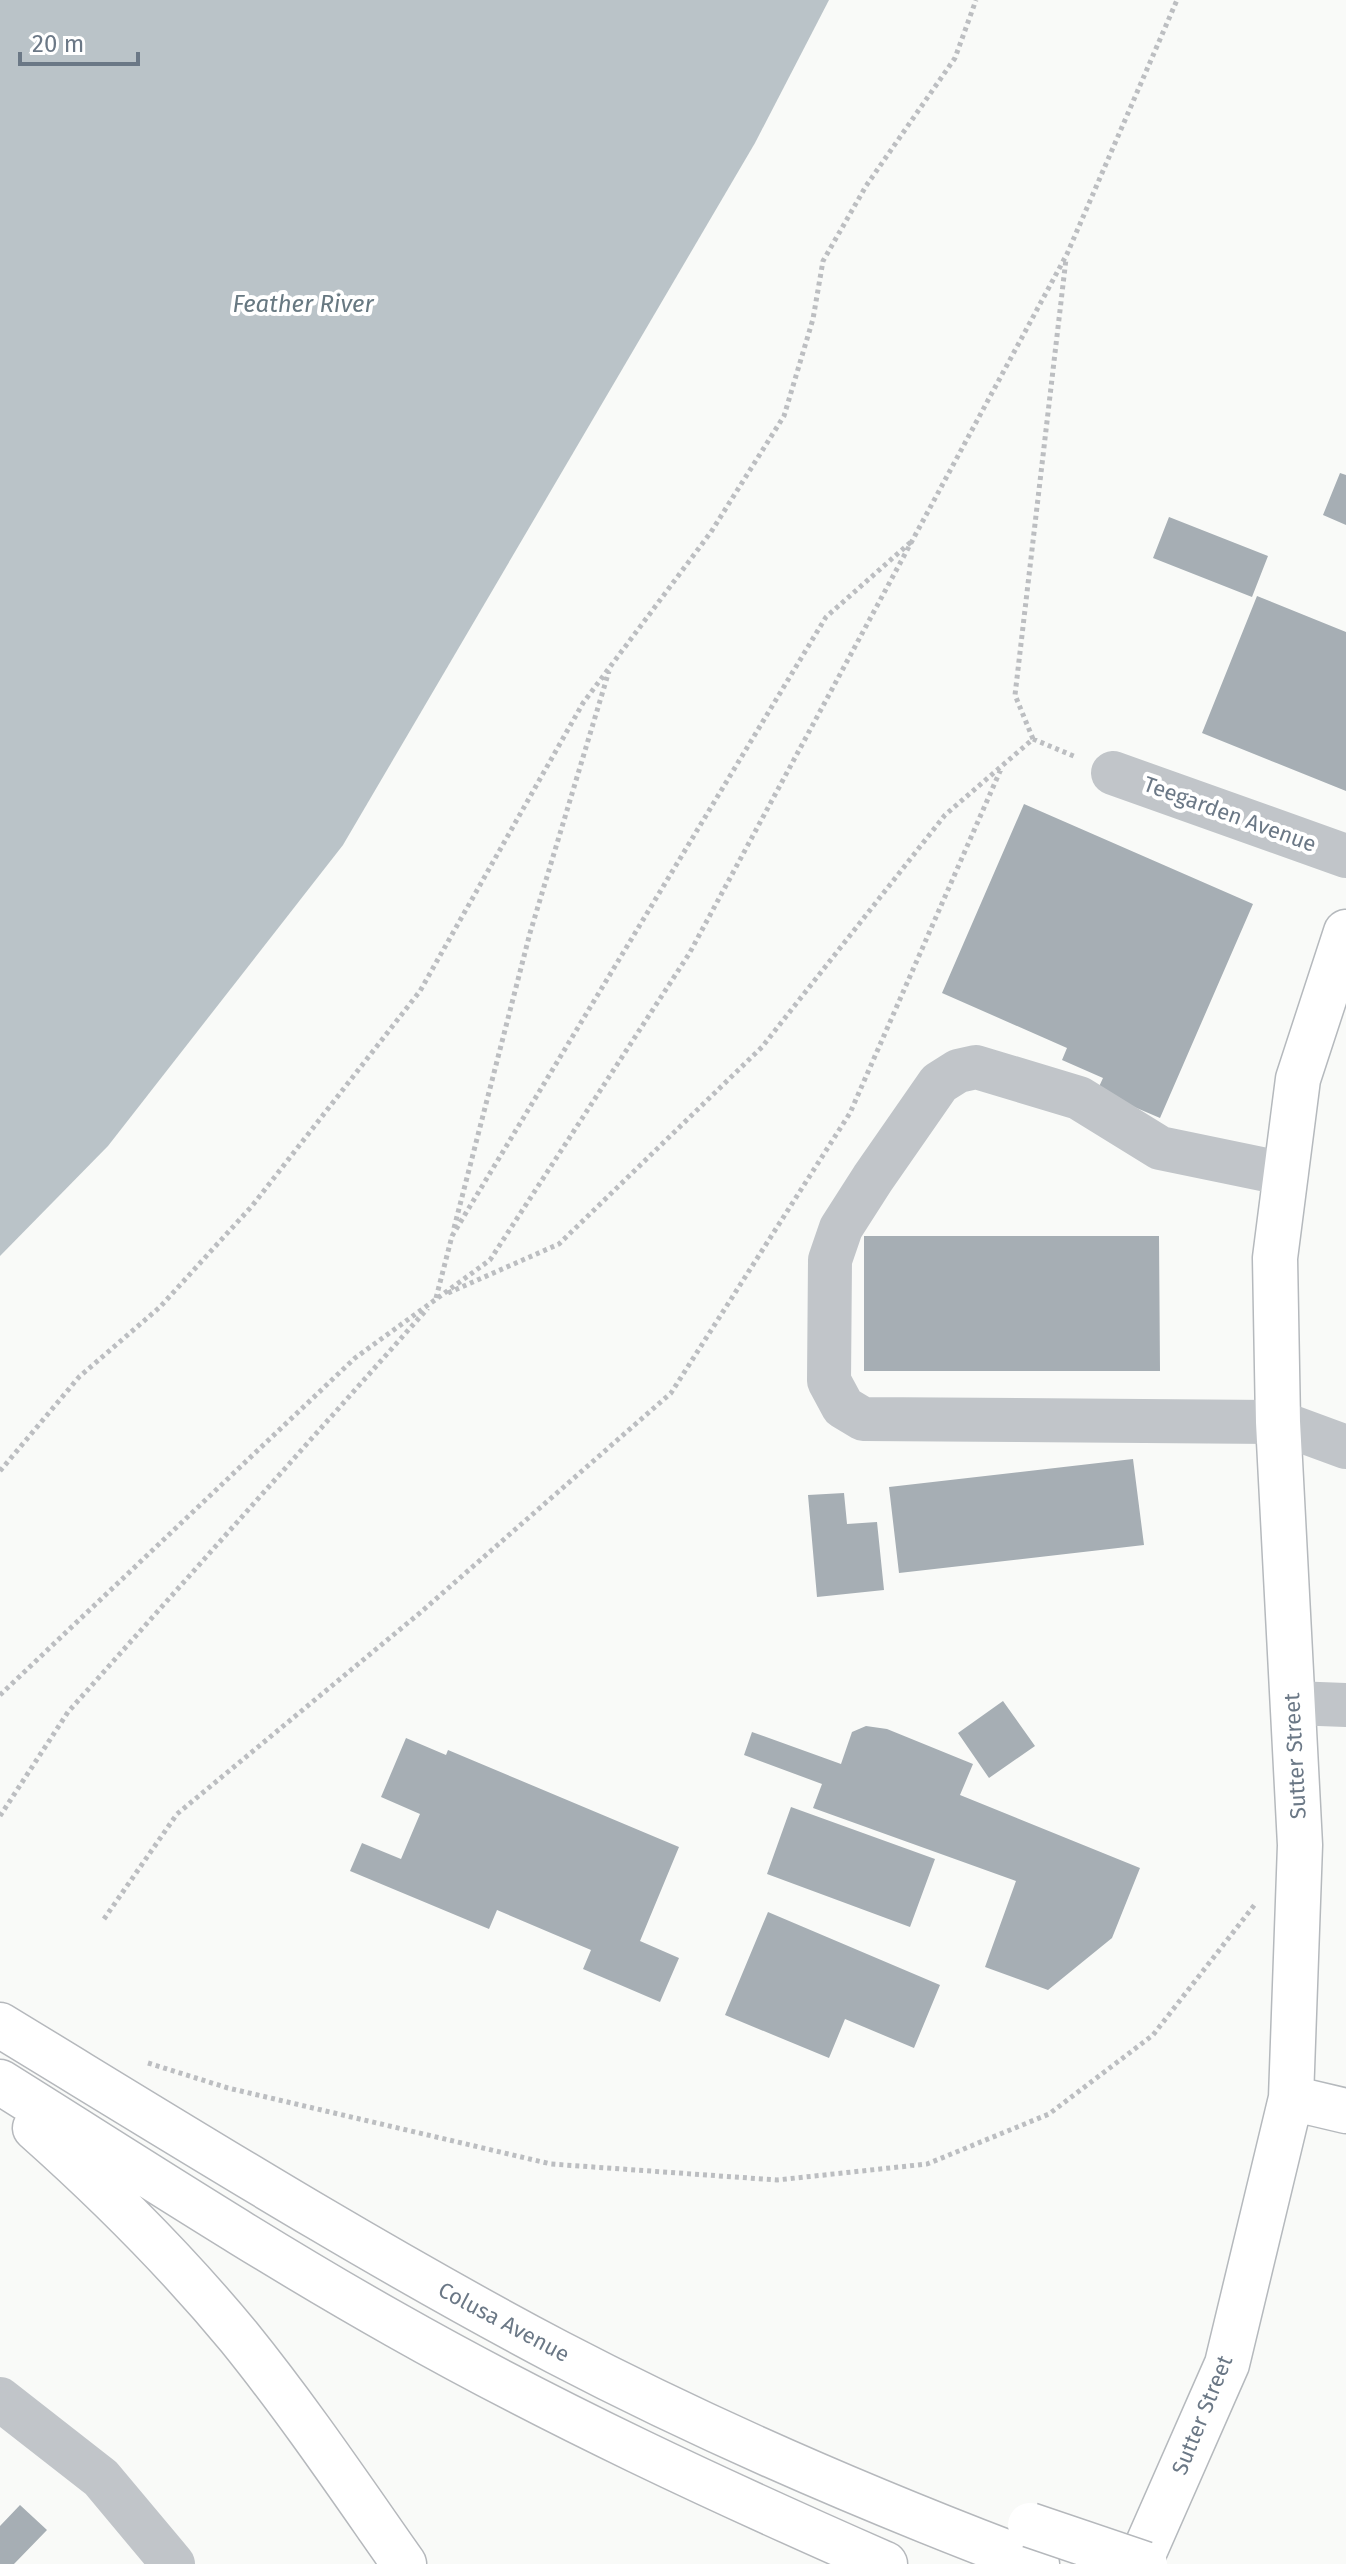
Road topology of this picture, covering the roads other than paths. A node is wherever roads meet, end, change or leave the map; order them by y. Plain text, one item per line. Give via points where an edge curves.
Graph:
1 (1113, 773) road end
2 (1346, 856) edge
3 (1346, 932) edge
4 (1286, 1174) junction
5 (1278, 1422) junction
6 (1346, 1447) edge
7 (1293, 1703) junction
8 (1346, 1705) edge
9 (0, 2025) edge
10 (0, 2082) edge
11 (0, 2097) edge
12 (1291, 2098) junction
13 (1346, 2111) edge
14 (0, 2399) edge
15 (1030, 2549) edge
16 (173, 2564) edge
17 (404, 2564) edge
18 (885, 2564) edge
19 (1139, 2564) edge
20 (1145, 2564) edge

1 - 2 street, Teegarden Avenue
3 - 4 main road, Sutter Street via 1298,1079
4 - 5 main road, Sutter Street via 1275,1258
4 - 5 street via 1160,1148 1079,1098 976,1067 939,1083 841,1228 830,1260 829,1381 843,1407 863,1419
5 - 6 street
5 - 7 main road, Sutter Street
7 - 8 street
7 - 12 main road, Sutter Street via 1300,1845
9 - 15 main road, Colusa Avenue via 277,2194 611,2379 760,2450
10 - 18 main road via 241,2233 514,2390
11 - 17 main road via 119,2205 239,2337
12 - 13 main road
12 - 19 main road, Sutter Street via 1227,2364
14 - 16 street via 101,2478
15 - 20 main road, Colusa Avenue, bridge

